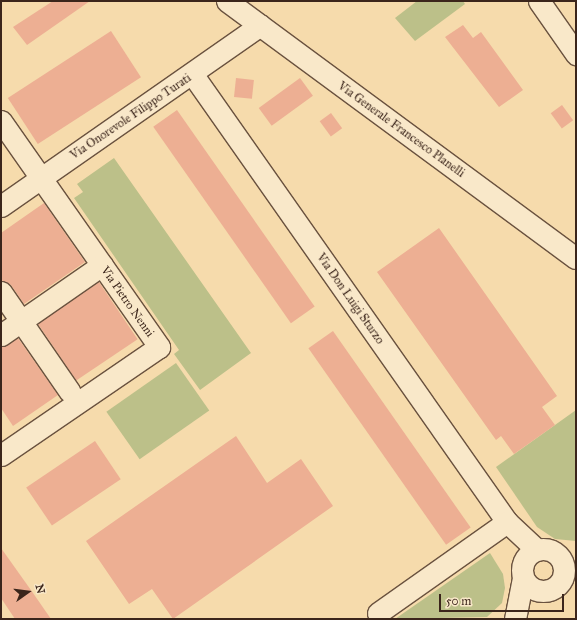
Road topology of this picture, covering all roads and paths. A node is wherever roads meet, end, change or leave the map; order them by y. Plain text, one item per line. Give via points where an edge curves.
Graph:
1 (227, 1) edge
2 (539, 1) edge
3 (260, 25) junction
4 (576, 54) edge
5 (193, 75) junction
6 (1, 121) edge
7 (42, 178) junction
8 (1, 206) edge
9 (576, 258) edge
10 (102, 265) junction
11 (1, 292) edge
12 (21, 321) junction
13 (1, 334) edge
14 (70, 392) dead end
15 (1, 455) edge
16 (507, 522) junction
17 (547, 551) junction
18 (576, 556) edge
19 (523, 571) junction
20 (570, 572) edge
21 (539, 591) junction
22 (378, 613) dead end
23 (516, 619) edge

1 - 3 street, Via Generale Francesco Planelli
2 - 4 street
3 - 5 street, Via Onorevole Filippo Turati
3 - 9 street, Via Generale Francesco Planelli
5 - 7 street, Via Onorevole Filippo Turati
5 - 16 street, Via Don Luigi Sturzo
6 - 7 street, Via Pietro Nenni
7 - 8 street, Via Onorevole Filippo Turati
7 - 10 street, Via Pietro Nenni
10 - 12 street
10 - 15 street, Via Pietro Nenni via 159,347
11 - 12 street
12 - 13 street
12 - 14 street
16 - 17 street
16 - 19 street
16 - 22 street
17 - 18 street
17 - 19 street
17 - 20 street
19 - 21 street
19 - 23 street
20 - 21 street via 558,585
21 - 23 street

